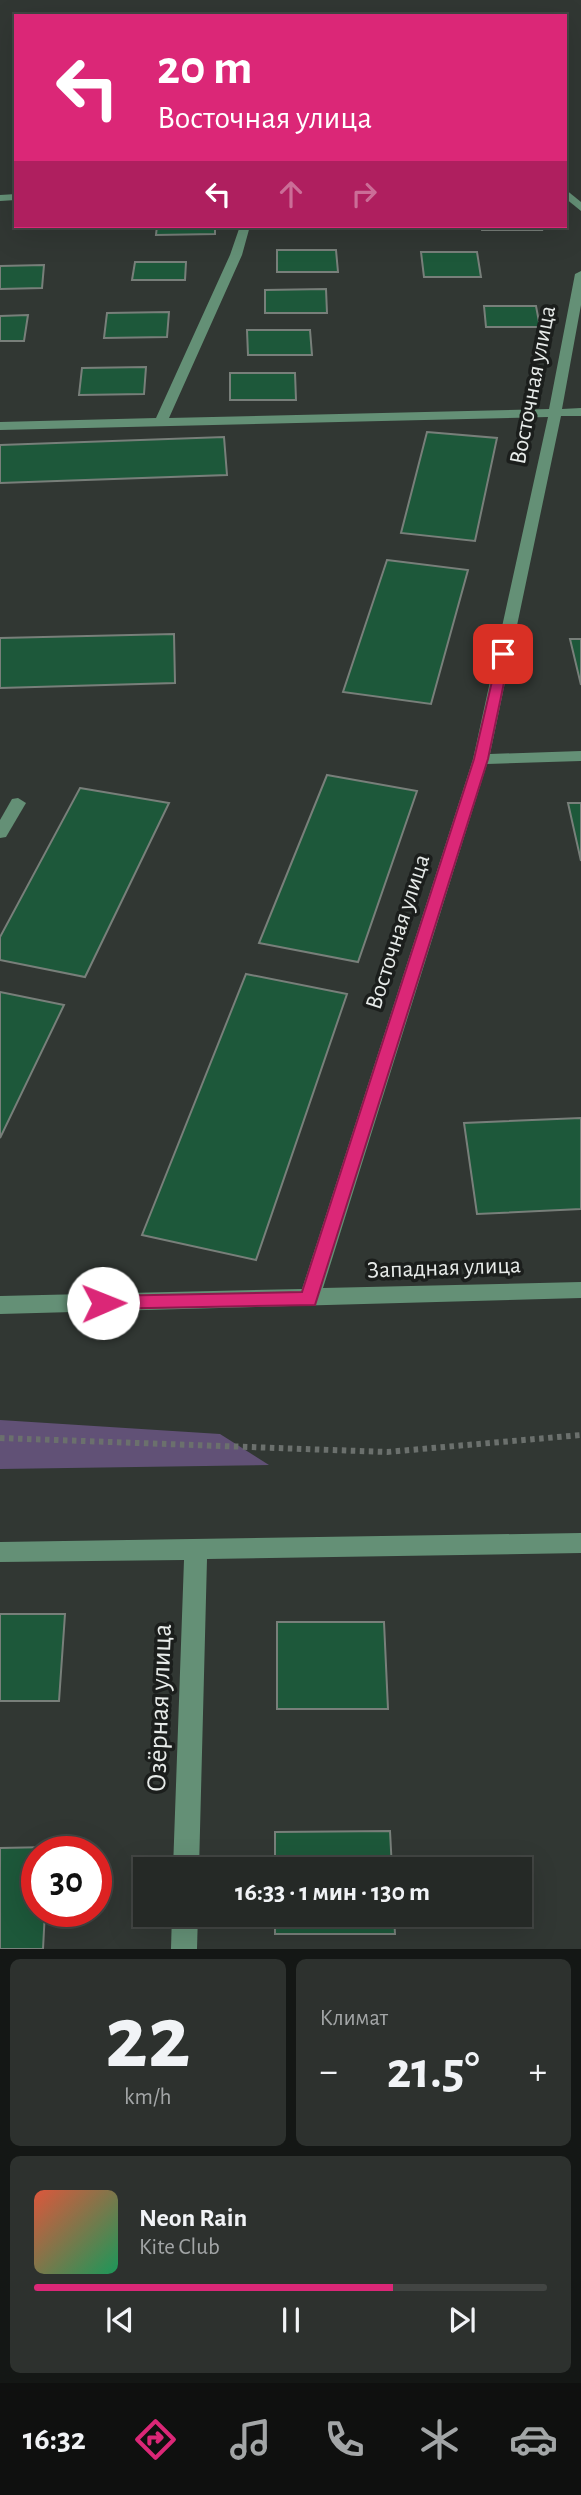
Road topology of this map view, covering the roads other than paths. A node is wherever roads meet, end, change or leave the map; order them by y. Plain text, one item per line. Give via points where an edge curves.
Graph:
1 (567, 194) edge
2 (581, 208) edge
3 (244, 228) edge
4 (581, 274) edge
5 (555, 412) junction
6 (581, 412) edge
7 (161, 422) junction
8 (0, 426) edge
9 (581, 756) edge
10 (481, 759) junction
11 (18, 803) dead end
12 (0, 833) edge
13 (581, 1290) edge
14 (309, 1299) junction
15 (0, 1306) edge
16 (581, 1543) edge
17 (196, 1549) junction
18 (0, 1552) edge
19 (187, 1857) edge
20 (185, 1927) edge
21 (184, 1949) edge

1 - 2 street
3 - 7 street
4 - 5 street, Восточная улица
5 - 6 street
5 - 7 street
5 - 10 street, Восточная улица
7 - 8 street
9 - 10 street
10 - 14 street, Восточная улица
11 - 12 street
13 - 14 street, Западная улица
14 - 15 street
16 - 17 street
17 - 18 street
17 - 19 street, Озёрная улица
20 - 21 street

